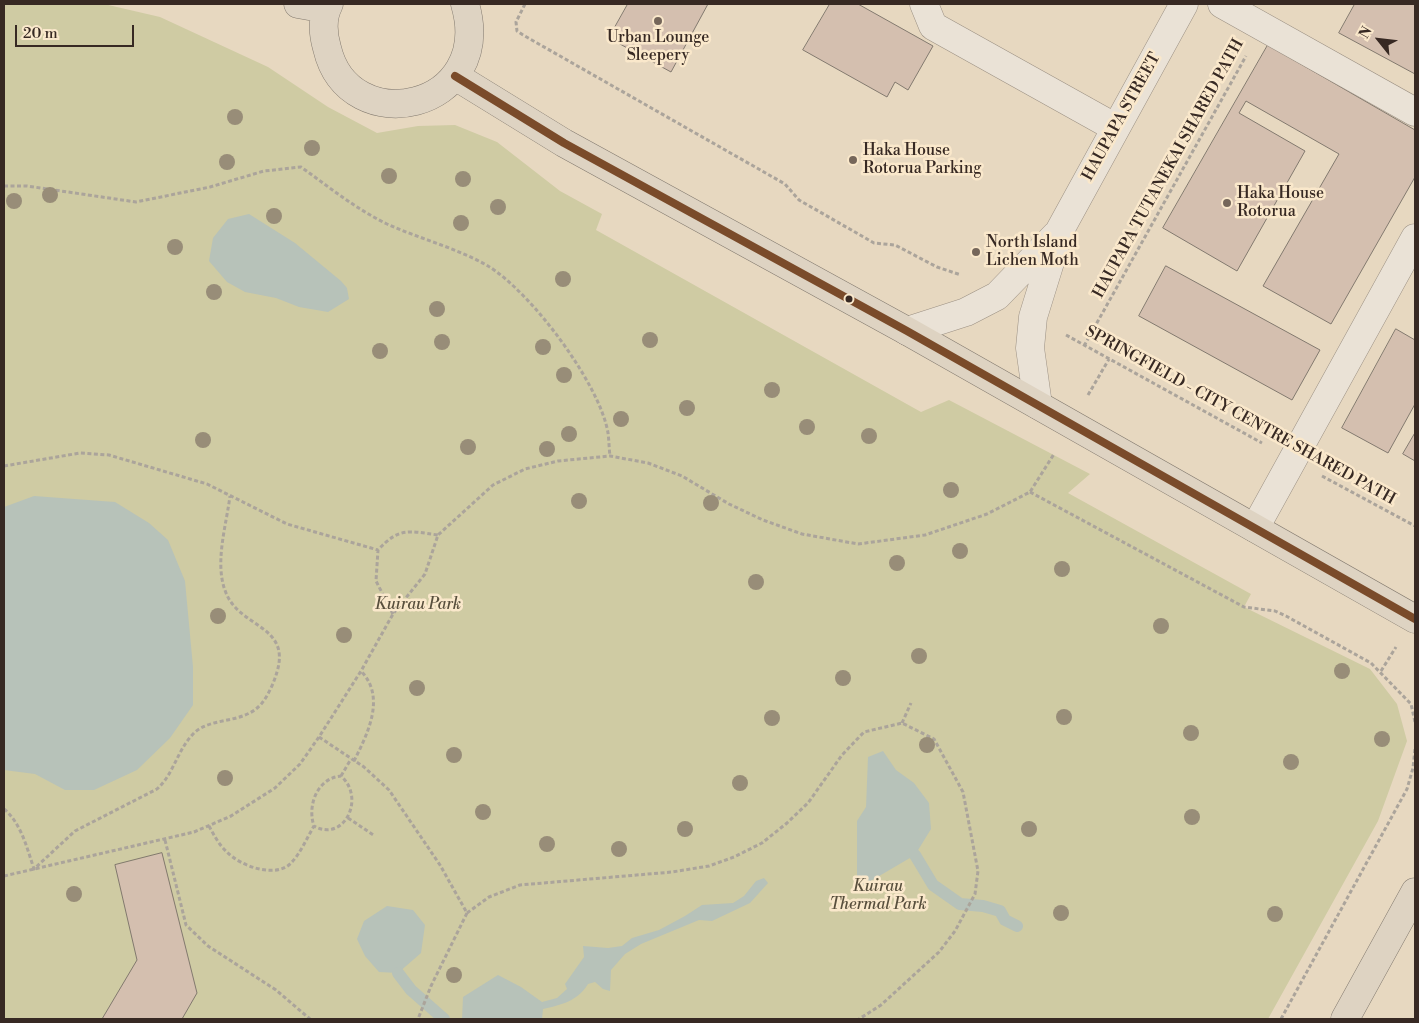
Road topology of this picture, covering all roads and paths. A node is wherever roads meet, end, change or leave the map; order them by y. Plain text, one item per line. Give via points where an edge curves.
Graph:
1 (298, 4) edge
2 (525, 4) edge
3 (924, 4) edge
4 (1184, 4) edge
5 (1222, 4) edge
6 (328, 7) edge
7 (471, 9) edge
8 (1263, 26) junction
9 (456, 76) junction
10 (1415, 112) edge
11 (1116, 128) junction
12 (4, 186) edge
13 (1060, 230) junction
14 (1415, 238) edge
15 (967, 279) dead end
16 (907, 331) junction
17 (1060, 332) dead end
18 (1084, 346) junction
19 (1109, 359) junction
20 (1091, 389) dead end
21 (1038, 405) junction
22 (610, 456) junction
23 (1053, 456) dead end
24 (1292, 459) junction
25 (4, 466) edge
26 (1030, 492) junction
27 (230, 496) junction
28 (1415, 526) edge
29 (1255, 528) junction
30 (438, 535) junction
31 (378, 550) junction
32 (393, 614) junction
33 (1415, 619) edge
34 (1390, 655) dead end
35 (361, 671) junction
36 (1381, 672) junction
37 (911, 703) dead end
38 (1415, 722) edge
39 (902, 723) junction
40 (319, 737) junction
41 (1415, 749) edge
42 (353, 760) junction
43 (342, 776) junction
44 (4, 809) edge
45 (348, 818) junction
46 (209, 826) junction
47 (314, 826) junction
48 (375, 836) dead end
49 (165, 840) junction
50 (34, 869) junction
51 (4, 876) edge
52 (1415, 892) edge
53 (467, 913) junction
54 (310, 1019) edge
55 (418, 1019) edge
56 (860, 1019) edge
57 (1281, 1019) edge
58 (1344, 1019) edge

1 - 6 main road
2 - 15 path via 516,22 517,31 523,35 785,184 799,200 874,243 895,245
3 - 11 street via 933,26
4 - 11 street, HAUPAPA STREET
5 - 8 street
6 - 9 main road via 323,35 329,60 343,81 363,96 388,104 413,103 437,93
7 - 9 main road via 470,40
8 - 10 street
8 - 18 path, HAUPAPA TUTANEKAI SHARED PATH
9 - 16 main road via 564,143
11 - 13 street, HAUPAPA STREET
12 - 22 path via 27,186 136,202 210,187 264,171 302,167 354,206 488,266 511,283 535,306 591,388 608,432
13 - 16 street, HAUPAPA STREET via 996,296 966,312
13 - 21 street, HAUPAPA STREET via 1033,317 1030,348
14 - 24 street
16 - 21 main road
17 - 18 path, SPRINGFIELD - CITY CENTRE SHARED PATH
18 - 19 path, SPRINGFIELD - CITY CENTRE SHARED PATH
19 - 20 path
19 - 24 path, SPRINGFIELD - CITY CENTRE SHARED PATH
21 - 29 main road
22 - 26 path via 648,463 682,476 762,520 802,534 858,544 925,535 988,514
22 - 30 path via 558,461 525,469 493,485
23 - 26 path
24 - 28 path, SPRINGFIELD - CITY CENTRE SHARED PATH
24 - 29 street
25 - 27 path via 80,453 109,455 207,484
26 - 36 path via 1244,607 1275,611 1286,616 1371,663
27 - 31 path via 287,524
27 - 50 path via 221,580 230,601 238,610 274,636 280,652 275,680 262,703 246,715 195,732 180,750 166,781 157,789 75,831
29 - 33 main road
30 - 31 path via 413,531 391,535
30 - 32 path via 425,574
31 - 32 path via 376,581
32 - 35 path
34 - 36 path
35 - 40 path
35 - 42 path via 372,685 373,715 367,735
36 - 38 path via 1411,704
37 - 39 path
39 - 53 path via 864,732 842,755 808,803 762,843 734,857 709,866 672,872 520,885 489,897
39 - 56 path via 934,739 963,792 978,871 975,894 955,931 939,952 881,1005
40 - 42 path
40 - 46 path via 300,764 275,788 253,804
41 - 57 path via 1407,789
42 - 43 path
42 - 53 path via 389,790 440,865
43 - 45 path via 352,795
43 - 47 path via 329,780 316,794 311,810
44 - 50 path via 19,829
45 - 47 path via 330,828
45 - 48 path
46 - 47 path via 228,853 273,872 291,863
46 - 49 path
49 - 50 path
49 - 54 path via 186,925 208,946 276,990
50 - 51 path
52 - 58 main road
53 - 55 path via 430,986

